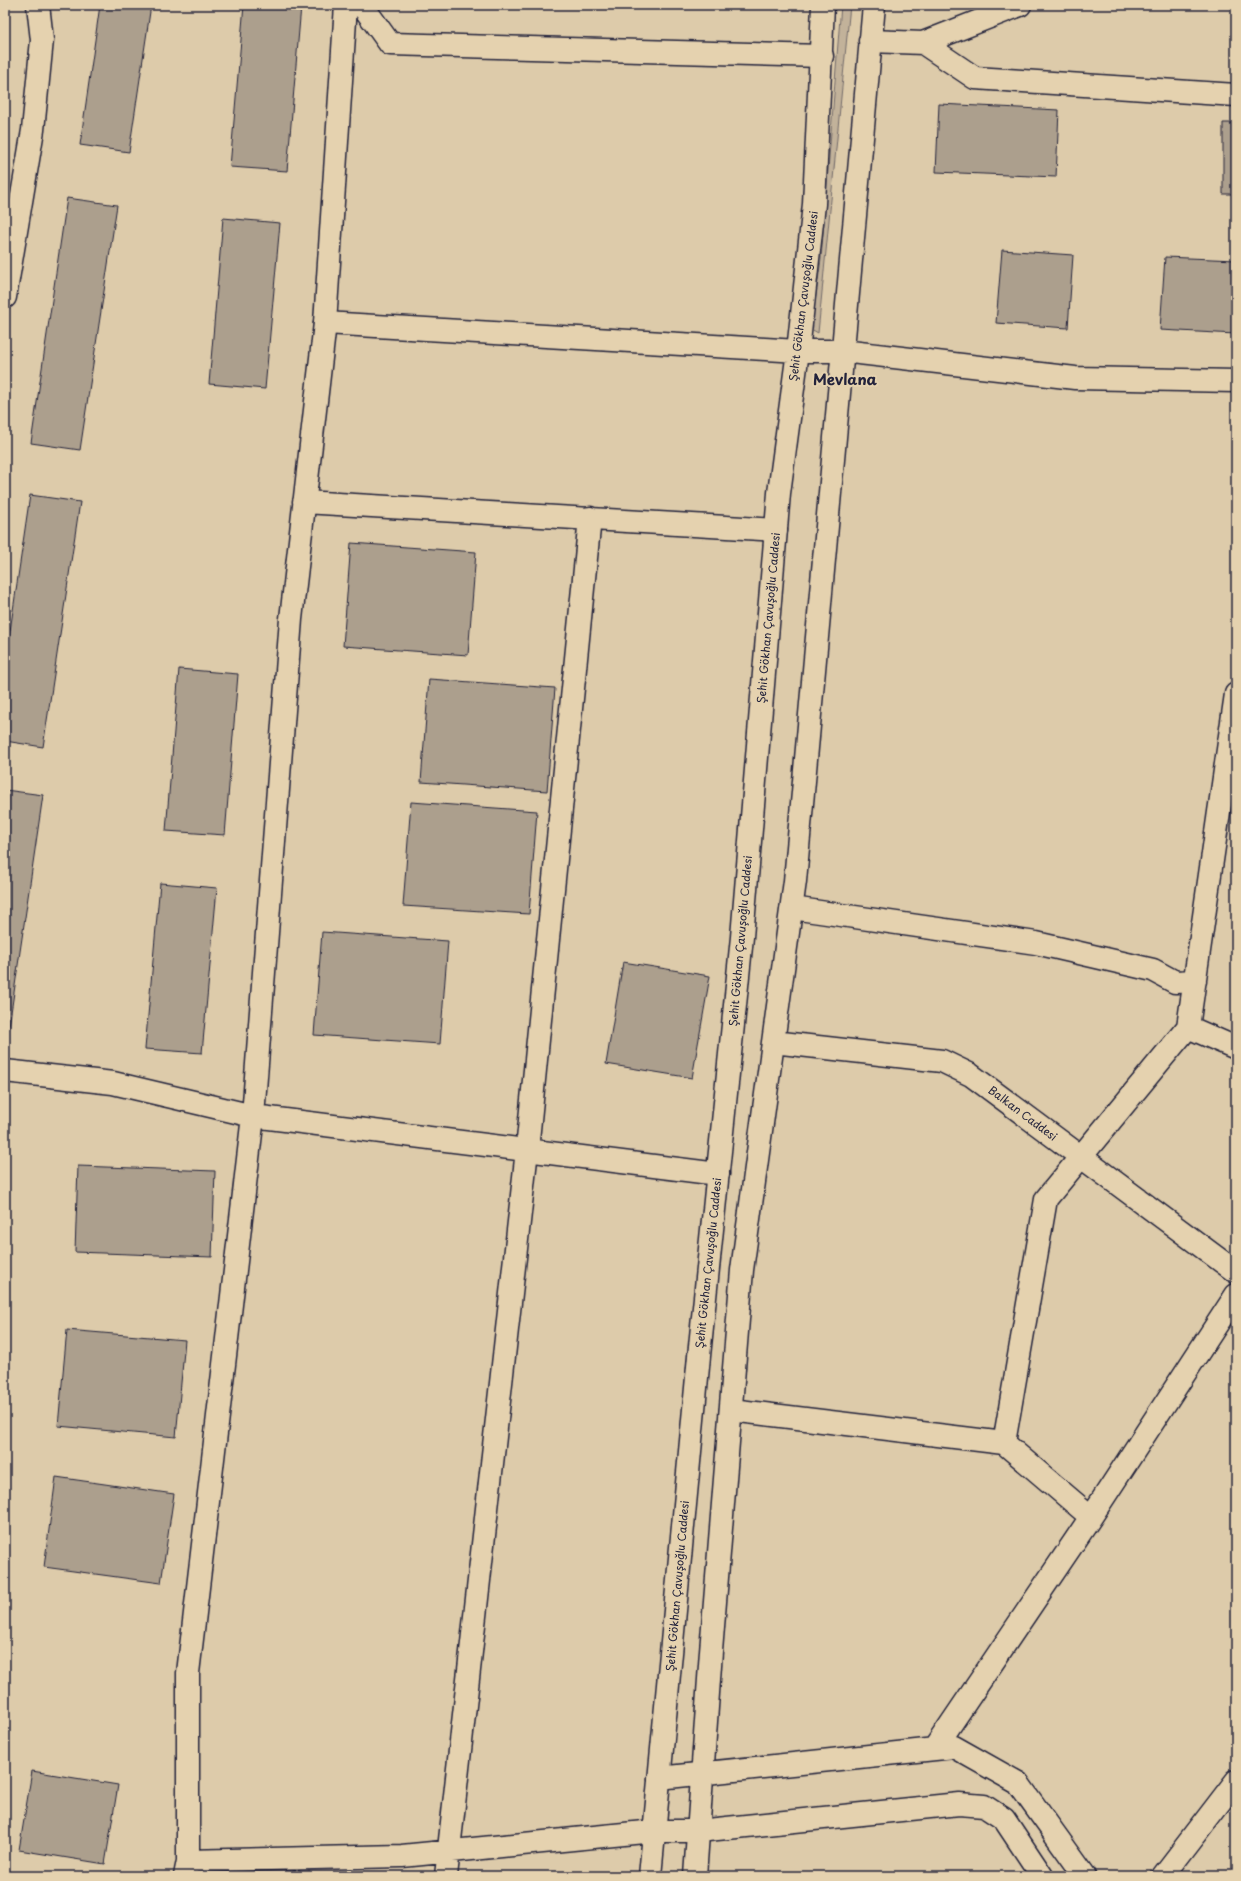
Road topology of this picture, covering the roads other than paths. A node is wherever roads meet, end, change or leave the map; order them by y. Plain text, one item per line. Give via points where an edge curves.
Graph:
1 (38, 5) edge
2 (346, 5) edge
3 (362, 5) edge
4 (823, 5) edge
5 (874, 5) edge
6 (1020, 5) edge
7 (870, 41) junction
8 (923, 43) junction
9 (822, 56) junction
10 (1236, 95) edge
11 (6, 274) edge
12 (5, 297) edge
13 (325, 324) junction
14 (798, 351) junction
15 (842, 351) junction
16 (1236, 381) edge
17 (304, 502) junction
18 (590, 518) junction
19 (776, 530) junction
20 (1236, 694) edge
21 (792, 908) junction
22 (1195, 981) junction
23 (1188, 1027) junction
24 (773, 1042) junction
25 (1236, 1048) edge
26 (5, 1072) edge
27 (253, 1116) junction
28 (526, 1150) junction
29 (1082, 1158) junction
30 (718, 1174) junction
31 (1236, 1272) edge
32 (1236, 1295) edge
33 (731, 1410) junction
34 (1004, 1442) junction
35 (1091, 1517) junction
36 (934, 1749) junction
37 (702, 1774) junction
38 (659, 1778) junction
39 (1236, 1780) edge
40 (654, 1831) junction
41 (698, 1832) junction
42 (448, 1851) junction
43 (187, 1869) edge
44 (446, 1876) edge
45 (650, 1876) edge
46 (695, 1876) edge
47 (1042, 1876) edge
48 (1085, 1876) edge
49 (1163, 1876) edge

1 - 11 street via 42,40 33,130
2 - 13 street
3 - 9 street via 390,44
4 - 9 street, Şehit Gökhan Çavuşoğlu Caddesi
5 - 7 street
6 - 8 street
7 - 8 street
7 - 15 street
8 - 10 street via 975,78
9 - 14 street, Şehit Gökhan Çavuşoğlu Caddesi via 814,204
11 - 12 street
13 - 14 street
13 - 17 street
14 - 15 street
14 - 19 street, Şehit Gökhan Çavuşoğlu Caddesi
15 - 16 street via 1075,378
15 - 21 street
17 - 18 street
17 - 27 street via 290,619
18 - 19 street
18 - 28 street
19 - 30 street, Şehit Gökhan Çavuşoğlu Caddesi via 742,937
20 - 22 street
21 - 22 street via 1036,943 1154,970 1175,982
21 - 24 street
22 - 23 street
23 - 25 street
23 - 29 street
24 - 29 street, Balkan Caddesi via 942,1061 971,1075
24 - 33 street via 742,1270
26 - 27 street via 113,1083
27 - 28 street
27 - 43 street via 188,1673
28 - 30 street
28 - 42 street
29 - 31 street, Balkan Caddesi
29 - 34 street via 1046,1199
30 - 38 street, Şehit Gökhan Çavuşoğlu Caddesi
32 - 35 street
33 - 34 street
33 - 37 street
34 - 35 street
35 - 36 street
36 - 37 street
36 - 48 street via 954,1747 1018,1783
37 - 38 street
37 - 41 street
38 - 40 street, Şehit Gökhan Çavuşoğlu Caddesi
39 - 49 street
40 - 41 street
40 - 42 street
40 - 45 street, Şehit Gökhan Çavuşoğlu Caddesi
41 - 46 street
41 - 47 street via 959,1804 984,1806 1004,1820
42 - 43 street
42 - 44 street

